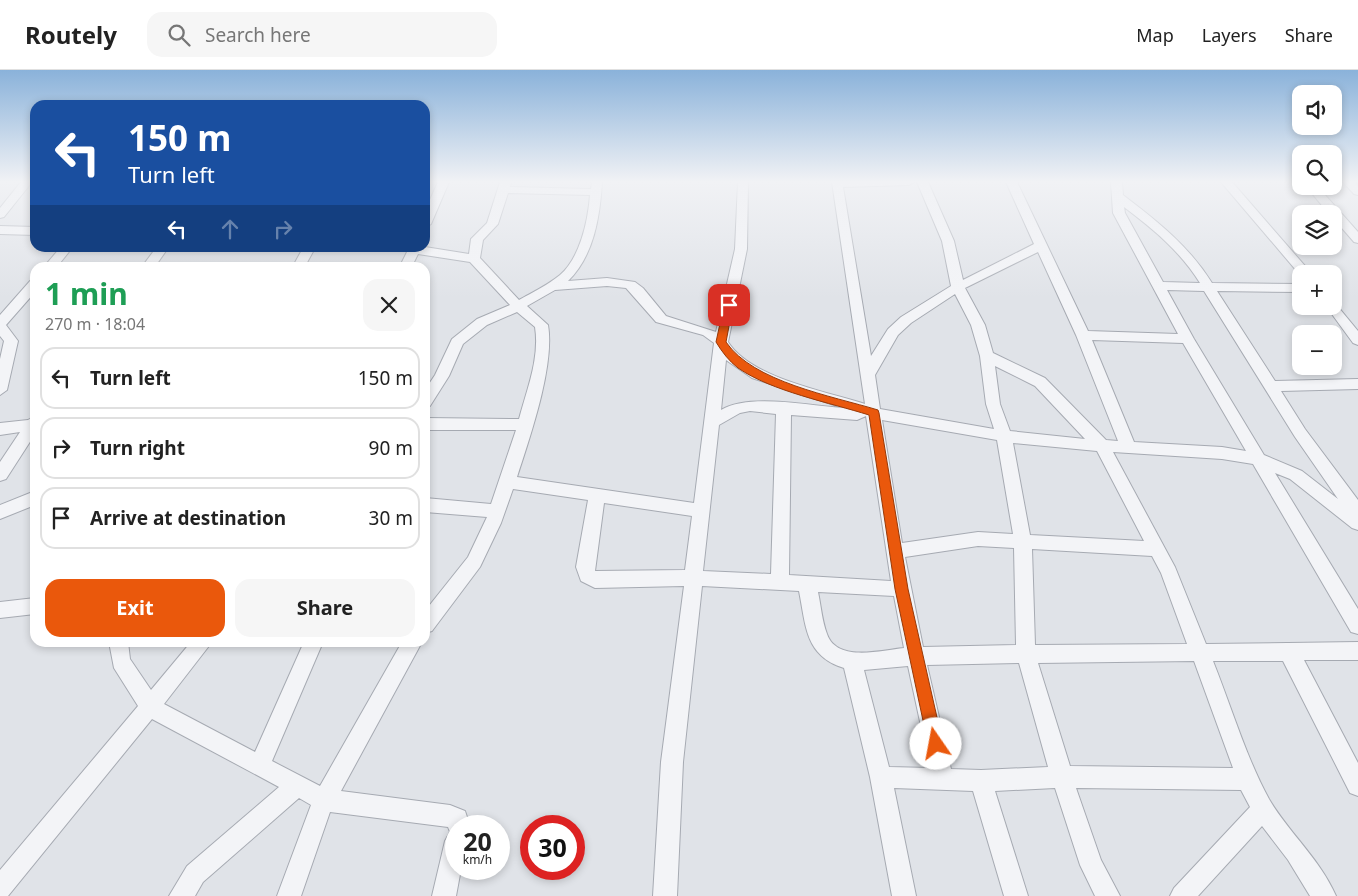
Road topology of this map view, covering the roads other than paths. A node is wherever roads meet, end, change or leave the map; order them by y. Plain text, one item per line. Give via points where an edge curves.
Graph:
1 (493, 221) edge
2 (592, 221) edge
3 (742, 221) edge
4 (843, 221) edge
5 (939, 221) edge
6 (1028, 221) edge
7 (1123, 221) edge
8 (1151, 221) edge
9 (1260, 221) edge
10 (1343, 221) edge
11 (0, 230) edge
12 (30, 231) edge
13 (1356, 235) edge
14 (1040, 246) junction
15 (430, 251) edge
16 (63, 252) edge
17 (474, 259) junction
18 (54, 262) edge
19 (1298, 265) edge
20 (552, 286) junction
21 (1158, 286) junction
22 (958, 287) junction
23 (1211, 288) junction
24 (1292, 288) edge
25 (30, 290) edge
26 (21, 300) junction
27 (30, 301) edge
28 (518, 306) junction
29 (1339, 315) edge
30 (0, 324) edge
31 (1083, 335) junction
32 (1356, 336) edge
33 (1187, 339) junction
34 (721, 342) junction
35 (988, 356) junction
36 (868, 374) junction
37 (1358, 384) edge
38 (1271, 386) junction
39 (0, 390) edge
40 (430, 394) edge
41 (784, 407) junction
42 (874, 415) junction
43 (711, 423) junction
44 (30, 424) edge
45 (430, 424) edge
46 (525, 426) junction
47 (0, 429) edge
48 (30, 429) edge
49 (1004, 436) junction
50 (1102, 446) junction
51 (1128, 447) junction
52 (1258, 459) junction
53 (0, 475) edge
54 (508, 482) junction
55 (597, 496) junction
56 (30, 500) edge
57 (430, 506) edge
58 (498, 511) junction
59 (701, 511) junction
60 (0, 512) edge
61 (1358, 513) edge
62 (1358, 523) edge
63 (1023, 542) junction
64 (1157, 549) junction
65 (895, 551) junction
66 (692, 578) junction
67 (780, 582) junction
68 (807, 584) junction
69 (901, 589) junction
70 (30, 607) edge
71 (0, 610) edge
72 (430, 619) edge
73 (1358, 626) edge
74 (119, 647) edge
75 (199, 647) edge
76 (312, 647) edge
77 (410, 647) edge
78 (1200, 651) junction
79 (1358, 651) edge
80 (1288, 652) junction
81 (1026, 654) junction
82 (916, 656) junction
83 (852, 662) junction
84 (150, 708) junction
85 (259, 766) junction
86 (880, 777) junction
87 (1062, 777) junction
88 (943, 779) junction
89 (1247, 779) junction
90 (981, 781) junction
91 (1358, 784) edge
92 (297, 786) junction
93 (324, 800) junction
94 (1263, 809) junction
95 (445, 815) edge
96 (447, 880) edge
97 (0, 888) edge
98 (181, 896) edge
99 (290, 896) edge
100 (444, 896) edge
101 (665, 896) edge
102 (904, 896) edge
103 (1016, 896) edge
104 (1108, 896) edge
105 (1182, 896) edge
106 (1324, 896) edge

1 - 17 street via 477,239
2 - 20 street via 581,256 564,278
3 - 34 street via 741,249
4 - 36 street
5 - 22 street via 948,241
6 - 14 street
7 - 21 street
8 - 23 street via 1177,244
9 - 19 street
10 - 13 street
11 - 12 street
14 - 22 street
14 - 31 street
15 - 17 street
16 - 18 street
17 - 28 street
20 - 28 street
20 - 34 street via 607,282 630,285 661,319 708,332
21 - 23 street
21 - 33 street
22 - 35 street via 978,325
22 - 36 street via 906,320 894,332
23 - 24 street
23 - 38 street
25 - 26 street
26 - 27 street
26 - 30 street
28 - 40 street via 482,322 457,342
28 - 46 street via 541,325 542,331 543,355
29 - 32 street
30 - 39 street via 11,341
31 - 33 street
31 - 51 street
33 - 52 street
34 - 42 street via 730,356 757,375
34 - 43 street
35 - 49 street via 993,404
35 - 50 street via 1040,382
36 - 42 street
37 - 38 street
38 - 61 street via 1300,433
41 - 42 street
41 - 43 street via 736,408
41 - 67 street
42 - 49 street
42 - 65 street
43 - 59 street
44 - 47 street
45 - 46 street
46 - 54 street
48 - 53 street
49 - 50 street
49 - 63 street
50 - 51 street
50 - 64 street
51 - 52 street via 1222,453
52 - 62 street via 1296,475
52 - 73 street
54 - 55 street
54 - 58 street
55 - 59 street
55 - 66 street via 586,576 595,580
56 - 60 street
57 - 58 street
58 - 72 street via 474,562
59 - 66 street
63 - 64 street
63 - 65 street via 978,539
63 - 81 street
64 - 78 street
65 - 69 street
66 - 67 street
66 - 101 street via 672,762
67 - 68 street
68 - 69 street
68 - 83 street via 818,638 836,657
69 - 82 street
70 - 71 street
74 - 84 street via 121,662
75 - 84 street
76 - 85 street
77 - 93 street
78 - 80 street
78 - 81 street
78 - 89 street
79 - 80 street
80 - 91 street
81 - 82 street
81 - 87 street
82 - 83 street
82 - 88 street
83 - 86 street
84 - 85 street
84 - 97 street
85 - 92 street
86 - 88 street
86 - 102 street
87 - 89 street
87 - 90 street
87 - 104 street via 1091,865
88 - 90 street
89 - 94 street
90 - 103 street
92 - 93 street
92 - 98 street via 195,874
93 - 95 street
93 - 99 street
94 - 105 street
94 - 106 street
96 - 100 street

